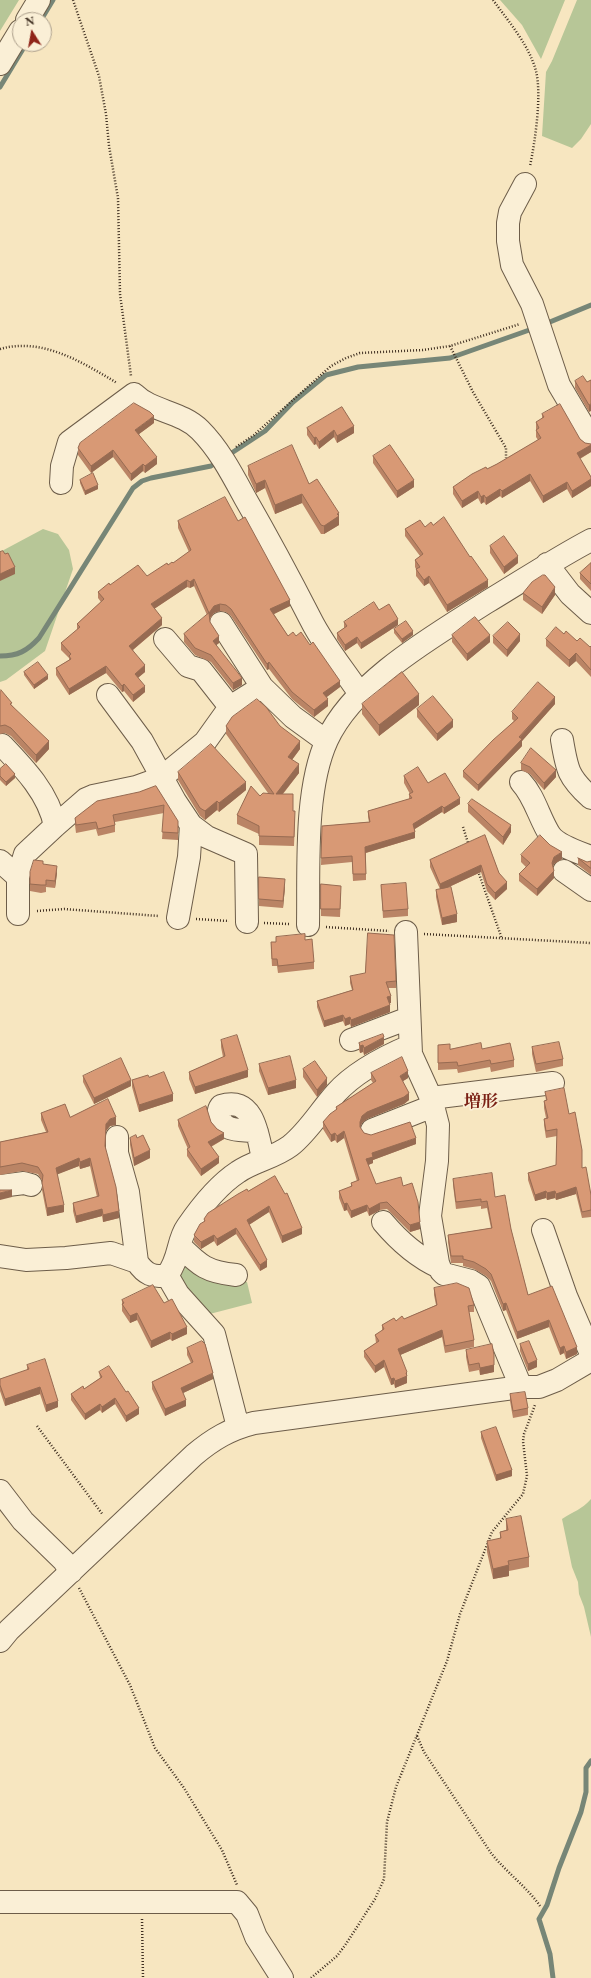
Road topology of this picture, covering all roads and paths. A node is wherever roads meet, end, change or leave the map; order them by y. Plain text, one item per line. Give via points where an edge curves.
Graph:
1 (39, 0) edge
2 (73, 0) edge
3 (493, 0) edge
4 (32, 12) edge
5 (12, 44) edge
6 (0, 64) edge
7 (525, 184) joint
8 (538, 325) junction
9 (450, 346) junction
10 (0, 349) edge
11 (134, 394) junction
12 (591, 438) edge
13 (222, 458) junction
14 (506, 458) edge
15 (61, 483) dead end
16 (591, 540) edge
17 (547, 564) junction
18 (591, 613) edge
19 (220, 623) dead end
20 (165, 639) dead end
21 (262, 687) junction
22 (360, 694) junction
23 (108, 695) dead end
24 (230, 707) junction
25 (562, 740) dead end
26 (326, 741) junction
27 (2, 745) dead end
28 (161, 778) junction
29 (521, 782) dead end
30 (591, 798) edge
31 (192, 825) junction
32 (55, 826) junction
33 (463, 827) dead end
34 (470, 850) edge
35 (591, 857) edge
36 (0, 861) edge
37 (476, 864) edge
38 (564, 871) dead end
39 (18, 877) junction
40 (591, 890) edge
41 (12, 904) edge
42 (178, 918) dead end
43 (248, 922) dead end
44 (308, 925) dead end
45 (406, 932) dead end
46 (502, 939) dead end
47 (409, 1018) junction
48 (351, 1040) dead end
49 (410, 1046) junction
50 (553, 1083) dead end
51 (432, 1102) junction
52 (372, 1130) dead end
53 (257, 1132) dead end
54 (117, 1137) dead end
55 (263, 1159) junction
56 (31, 1185) dead end
57 (0, 1186) edge
58 (383, 1222) dead end
59 (543, 1230) dead end
60 (180, 1246) junction
61 (0, 1256) edge
62 (137, 1262) junction
63 (439, 1267) junction
64 (167, 1275) junction
65 (236, 1275) dead end
66 (591, 1354) edge
67 (591, 1360) edge
68 (530, 1387) junction
69 (37, 1426) dead end
70 (238, 1427) junction
71 (0, 1491) edge
72 (115, 1531) junction
73 (70, 1572) junction
74 (0, 1641) edge
75 (417, 1736) junction
76 (142, 1901) junction
77 (0, 1902) edge
78 (237, 1902) junction
79 (540, 1906) dead end
80 (143, 1978) edge
81 (282, 1978) edge
82 (311, 1978) edge

1 - 4 street
2 - 11 path via 99,76 106,114 118,198 120,294
3 - 7 path via 529,54 536,72 538,97 534,146
5 - 6 street
7 - 8 street via 510,212 508,241 512,265 532,304
8 - 9 path
8 - 12 street via 559,385
9 - 13 path via 360,353 346,358 326,371 254,436
9 - 14 path via 506,448
10 - 11 path via 12,345 44,348 75,359
11 - 13 street via 150,406 182,416 199,429
11 - 15 street via 69,442 62,466
13 - 22 street via 283,564 312,622
16 - 17 street
17 - 18 street via 570,594
17 - 22 street via 423,644 387,670
19 - 21 street
20 - 24 street via 188,666 201,670
21 - 24 street
21 - 26 street via 306,728
22 - 26 street via 334,726
23 - 28 street via 142,741
24 - 28 street via 205,742
25 - 30 street via 570,777
26 - 44 street via 310,809
27 - 32 street via 44,796
28 - 31 street
28 - 32 street via 86,799
29 - 35 street via 532,797 550,836
31 - 42 street
31 - 43 street via 207,837 246,854
32 - 39 street via 25,854
33 - 34 path
36 - 39 street
37 - 46 path
38 - 40 street
39 - 41 street
45 - 47 street
47 - 48 street
47 - 49 street
49 - 51 street
49 - 55 street via 387,1056 356,1076 337,1092 298,1139
50 - 51 street
51 - 52 street
51 - 63 street via 438,1125 438,1140 430,1216
53 - 55 street
54 - 62 street via 117,1153 128,1192
55 - 60 street via 238,1172 223,1184 186,1228
56 - 57 street via 24,1183
58 - 63 street via 410,1249
59 - 66 street via 566,1296
60 - 64 street
60 - 65 street via 207,1269
61 - 62 street via 26,1260 111,1253
62 - 64 street via 143,1271 152,1276
63 - 68 street via 444,1274 471,1281 479,1286
64 - 70 street via 178,1294 214,1334
67 - 68 street via 557,1380
68 - 70 street
68 - 75 path via 537,1399 524,1434 527,1476 523,1494 492,1532 460,1614 447,1661
69 - 72 path
70 - 72 street via 208,1443
71 - 73 street via 23,1521 64,1561
72 - 73 street
73 - 74 street
73 - 78 path via 130,1685 155,1748 184,1788 222,1850 239,1891
75 - 79 path via 424,1752 491,1853 502,1868 536,1899
75 - 82 path via 390,1808 384,1879 375,1899 346,1944
76 - 77 street
76 - 78 street
76 - 80 path
78 - 81 street via 247,1914 256,1937

